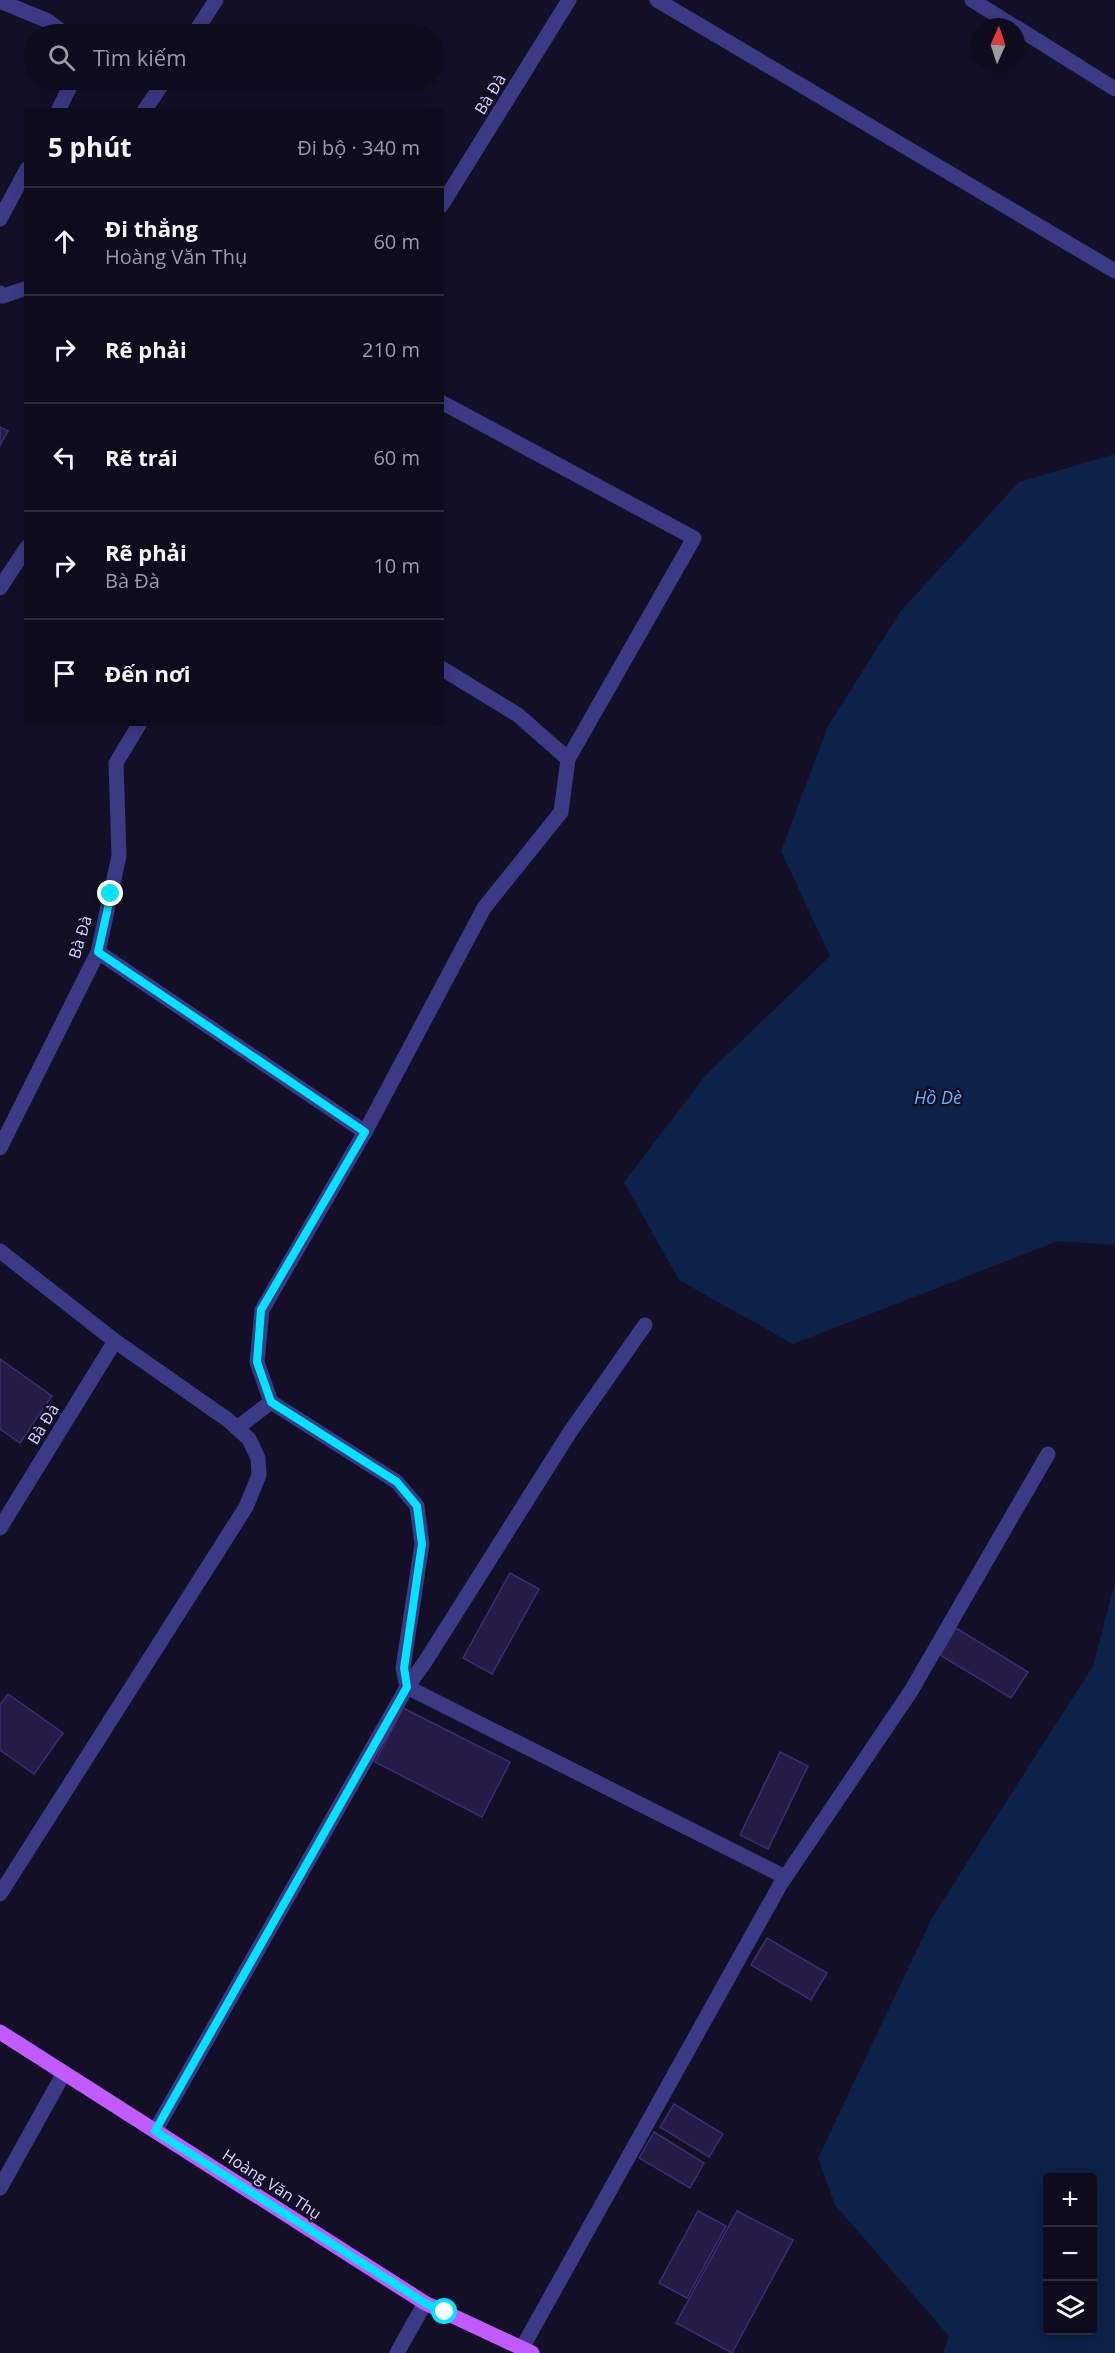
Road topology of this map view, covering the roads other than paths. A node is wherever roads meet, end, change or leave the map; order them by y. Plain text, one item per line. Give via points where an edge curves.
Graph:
1 (216, 0) edge
2 (569, 0) edge
3 (657, 0) edge
4 (972, 0) edge
5 (0, 1) edge
6 (1001, 18) edge
7 (52, 24) edge
8 (200, 24) edge
9 (1025, 33) edge
10 (69, 90) edge
11 (158, 90) edge
12 (1115, 90) edge
13 (60, 108) edge
14 (146, 108) edge
15 (24, 175) edge
16 (444, 201) edge
17 (0, 219) edge
18 (1115, 271) edge
19 (24, 289) edge
20 (0, 293) edge
21 (444, 404) edge
22 (24, 551) edge
23 (1, 584) edge
24 (444, 670) edge
25 (138, 726) edge
26 (567, 759) junction
27 (98, 952) junction
28 (365, 1132) junction
29 (0, 1148) edge
30 (0, 1251) edge
31 (645, 1325) dead end
32 (116, 1341) junction
33 (271, 1402) junction
34 (237, 1428) junction
35 (1048, 1454) dead end
36 (0, 1528) edge
37 (407, 1687) junction
38 (785, 1877) junction
39 (0, 1893) edge
40 (0, 2032) edge
41 (64, 2073) junction
42 (155, 2131) junction
43 (0, 2188) edge
44 (425, 2303) junction
45 (527, 2351) edge
46 (397, 2353) edge

1 - 8 street
2 - 16 street, Bà Đà
3 - 18 street
4 - 6 street
5 - 7 street
9 - 12 street
10 - 13 street
11 - 14 street
15 - 17 street
19 - 20 street via 3,296
21 - 26 street via 694,538
22 - 23 street
24 - 26 street via 518,715
25 - 27 street, Bà Đà via 116,763 119,856
26 - 28 street via 561,812 484,908
27 - 28 street
27 - 29 street, Bà Đà
28 - 33 street via 261,1310 257,1362
30 - 32 street
31 - 37 street via 570,1432
32 - 34 street
32 - 36 street, Bà Đà
33 - 34 street
33 - 37 street via 397,1482 417,1506 422,1544 404,1668
34 - 39 street via 249,1439 258,1458 259,1475 246,1507
35 - 38 street via 912,1691
37 - 38 street
37 - 42 street
38 - 45 street
40 - 41 main road, Hoàng Văn Thụ
41 - 42 main road, Hoàng Văn Thụ
41 - 43 street
42 - 44 main road, Hoàng Văn Thụ
44 - 45 main road, Hoàng Văn Thụ
44 - 46 street

